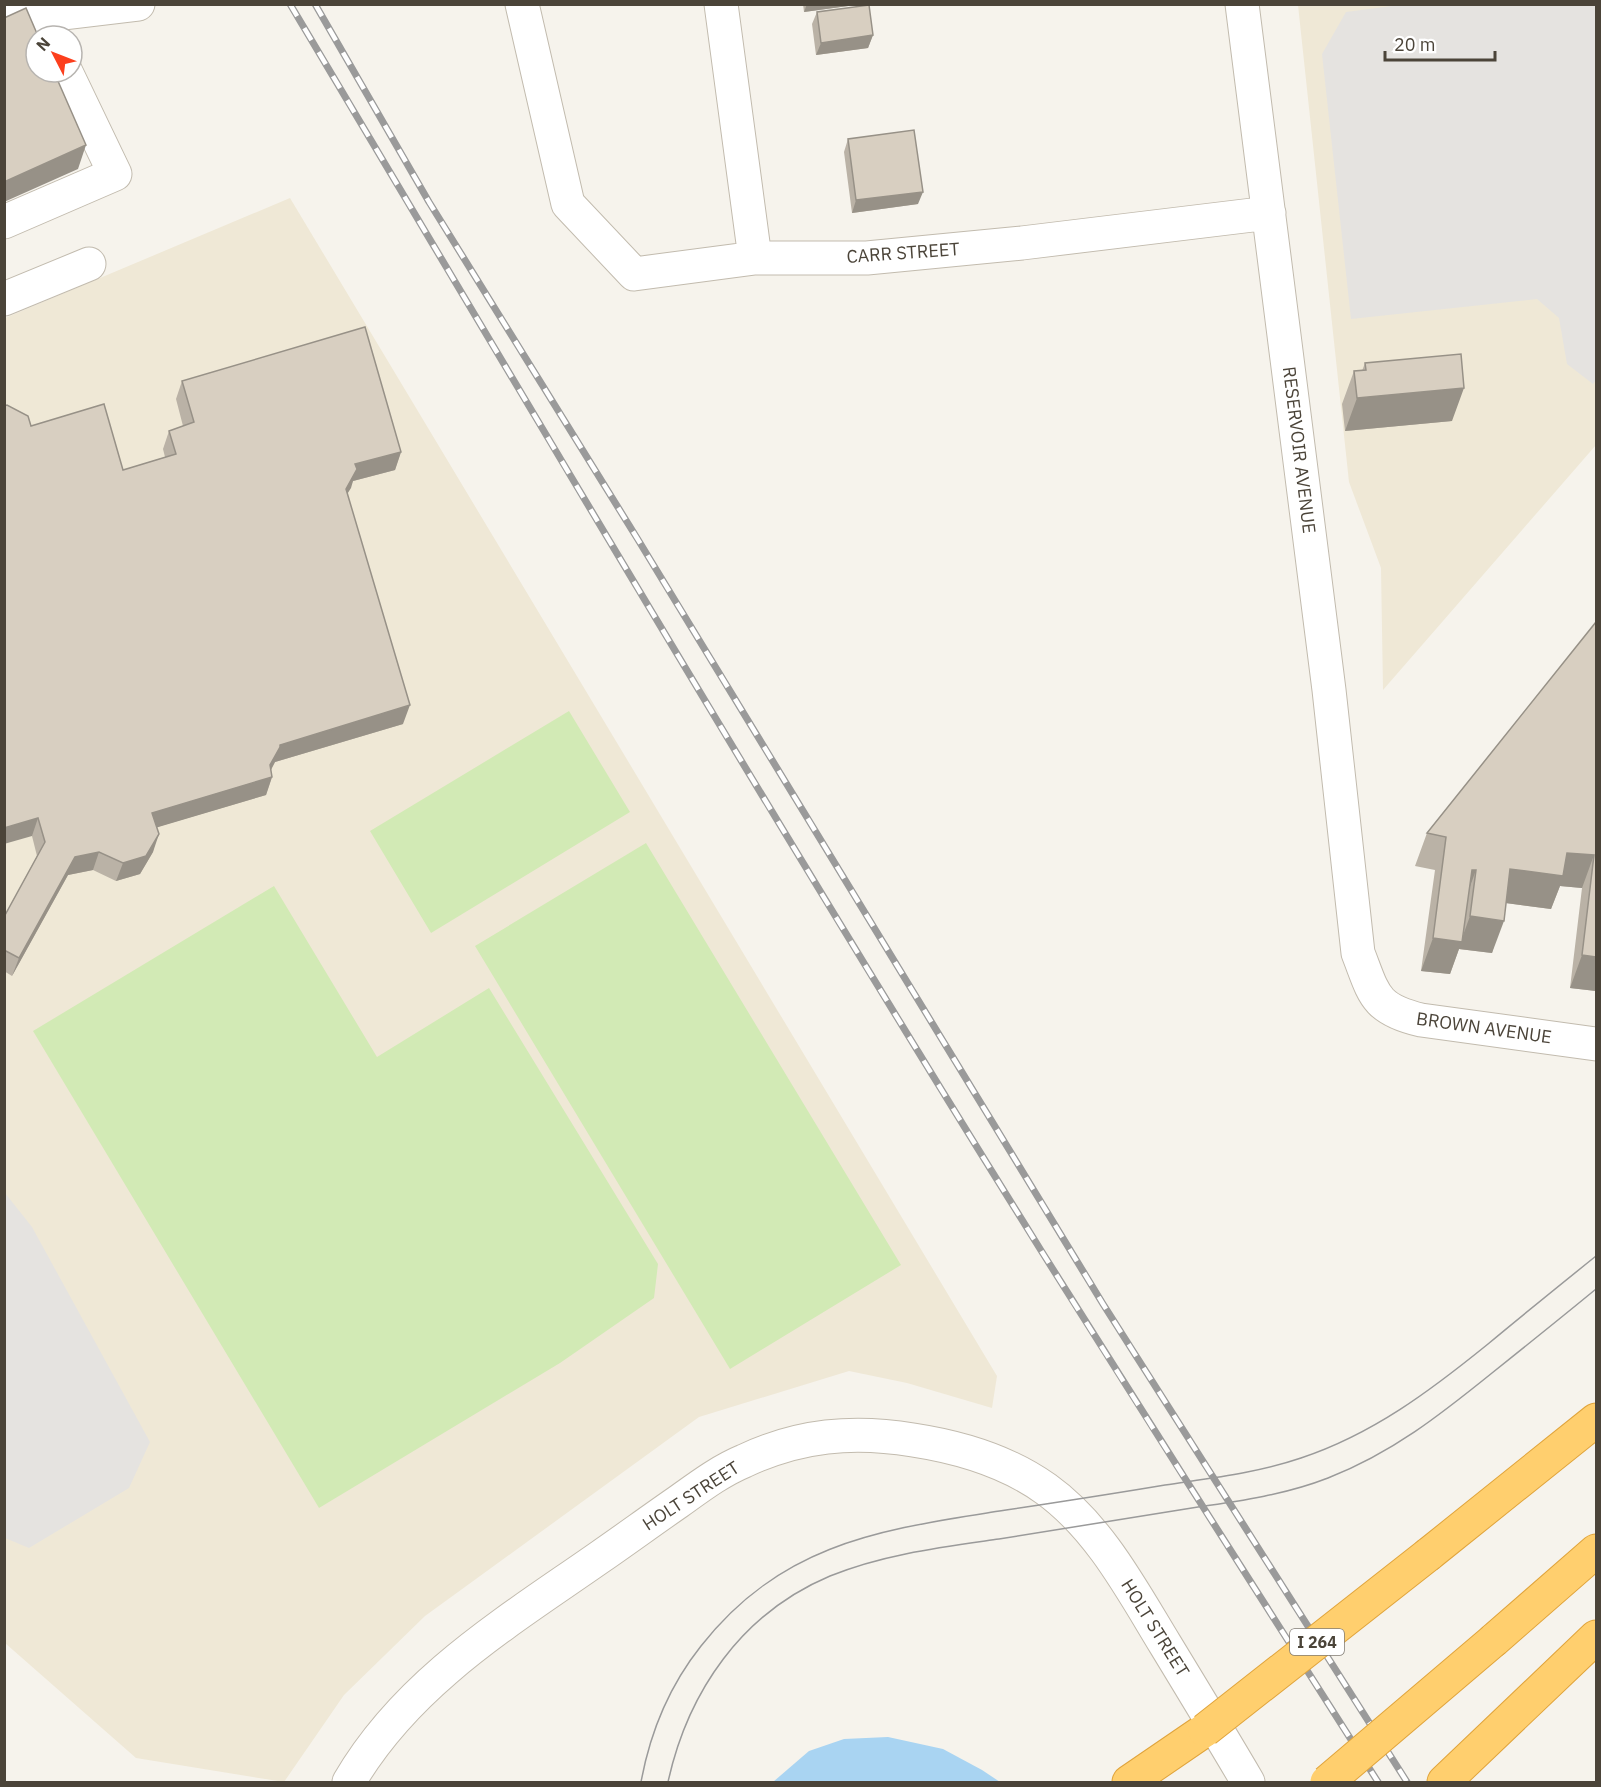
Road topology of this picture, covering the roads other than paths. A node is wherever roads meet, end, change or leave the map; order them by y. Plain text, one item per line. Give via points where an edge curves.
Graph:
1 (138, 4) edge
2 (522, 4) edge
3 (721, 4) edge
4 (1242, 4) edge
5 (4, 21) edge
6 (28, 24) edge
7 (53, 24) edge
8 (72, 84) edge
9 (1269, 213) junction
10 (4, 222) edge
11 (755, 258) junction
12 (89, 264) dead end
13 (4, 299) edge
14 (1352, 896) joint
15 (1596, 1044) edge
16 (1596, 1420) edge
17 (1596, 1551) edge
18 (1596, 1637) edge
19 (1205, 1730) junction
20 (349, 1782) edge
21 (1129, 1782) edge
22 (1147, 1782) edge
23 (1248, 1782) edge
24 (1327, 1782) edge
25 (1444, 1782) edge

1 - 7 street
2 - 11 street, CARR STREET via 568,204 634,274
3 - 11 street
4 - 9 street, RESERVOIR AVENUE
5 - 6 street
8 - 10 street via 115,174
9 - 11 street, CARR STREET via 867,258
9 - 14 street, RESERVOIR AVENUE
12 - 13 street
14 - 15 street, BROWN AVENUE via 1358,952 1372,989 1380,1003 1401,1016
16 - 19 highway, I 264, bridge
17 - 24 highway, bridge
18 - 25 highway
19 - 21 highway, I 264
19 - 22 highway
20 - 23 street, HOLT STREET via 402,1710 428,1683 494,1631 692,1493 740,1462 793,1442 856,1435 895,1437 962,1449 1046,1489 1080,1520 1125,1580

